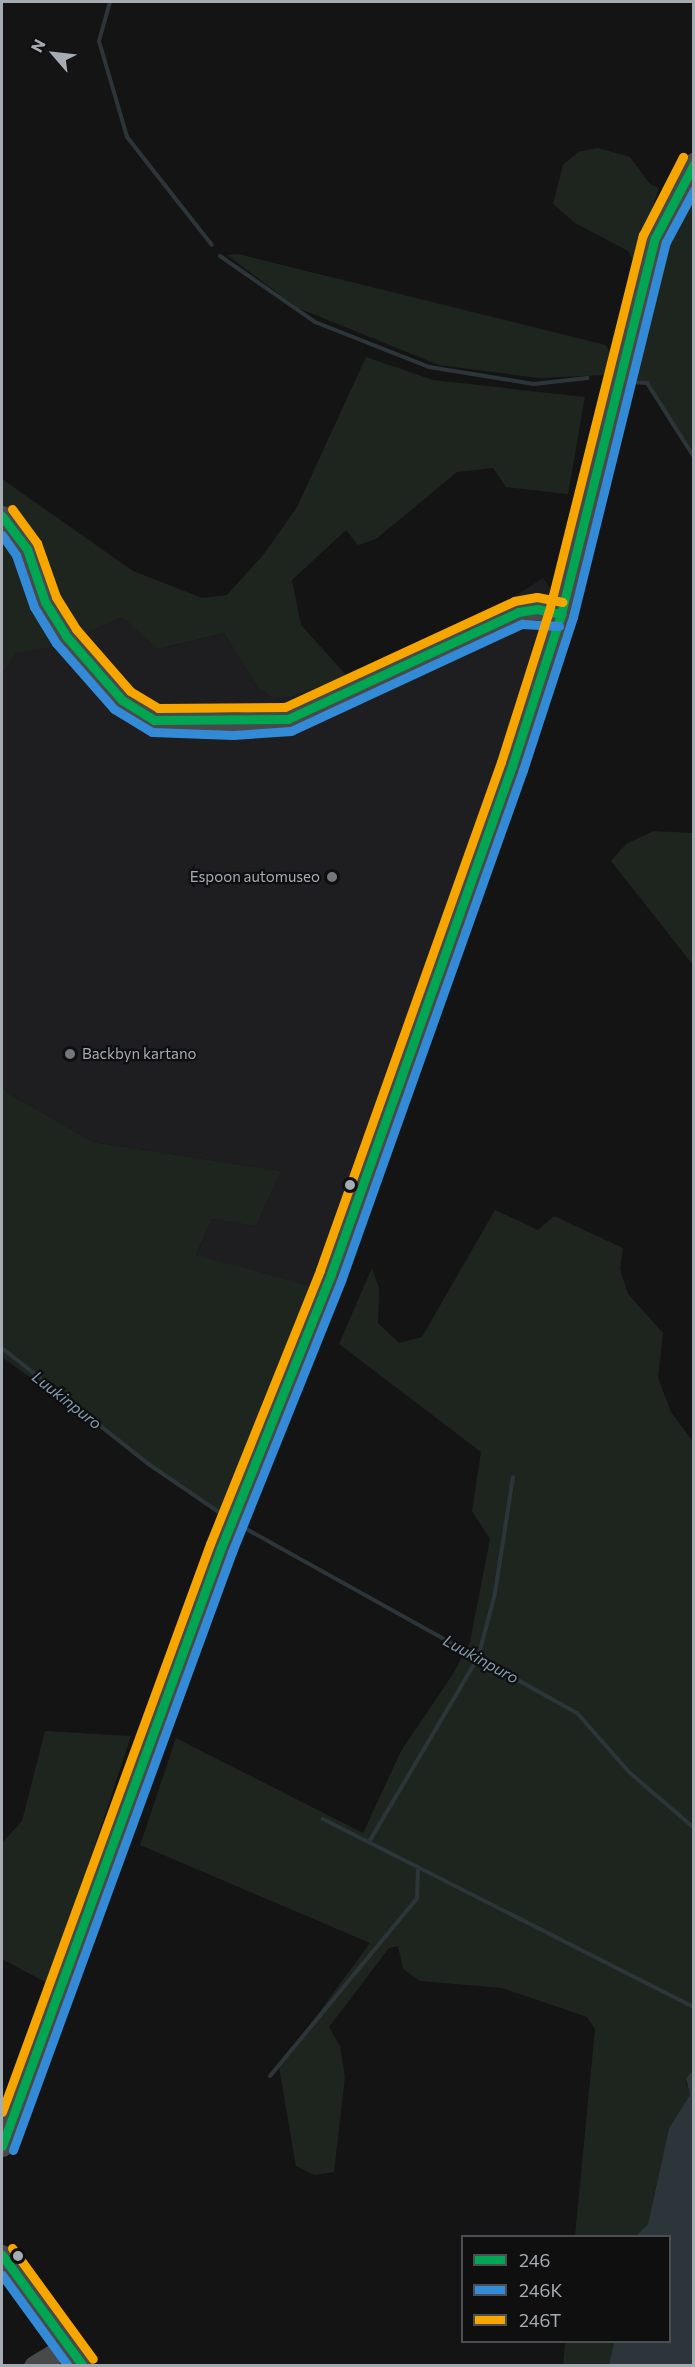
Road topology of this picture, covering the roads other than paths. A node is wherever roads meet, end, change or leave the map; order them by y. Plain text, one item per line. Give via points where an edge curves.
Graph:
1 (693, 163) edge
2 (2, 516) edge
3 (561, 614) junction
4 (2, 2146) edge
5 (2, 2255) edge
6 (67, 2346) junction
7 (34, 2366) edge
8 (83, 2366) edge

1 - 3 main road via 655,238
2 - 3 main road via 27,549 45,602 66,636 122,700 154,720 233,723 288,719 518,612 537,609
3 - 4 main road via 334,1263 221,1548
5 - 6 main road
6 - 7 main road
6 - 8 main road

